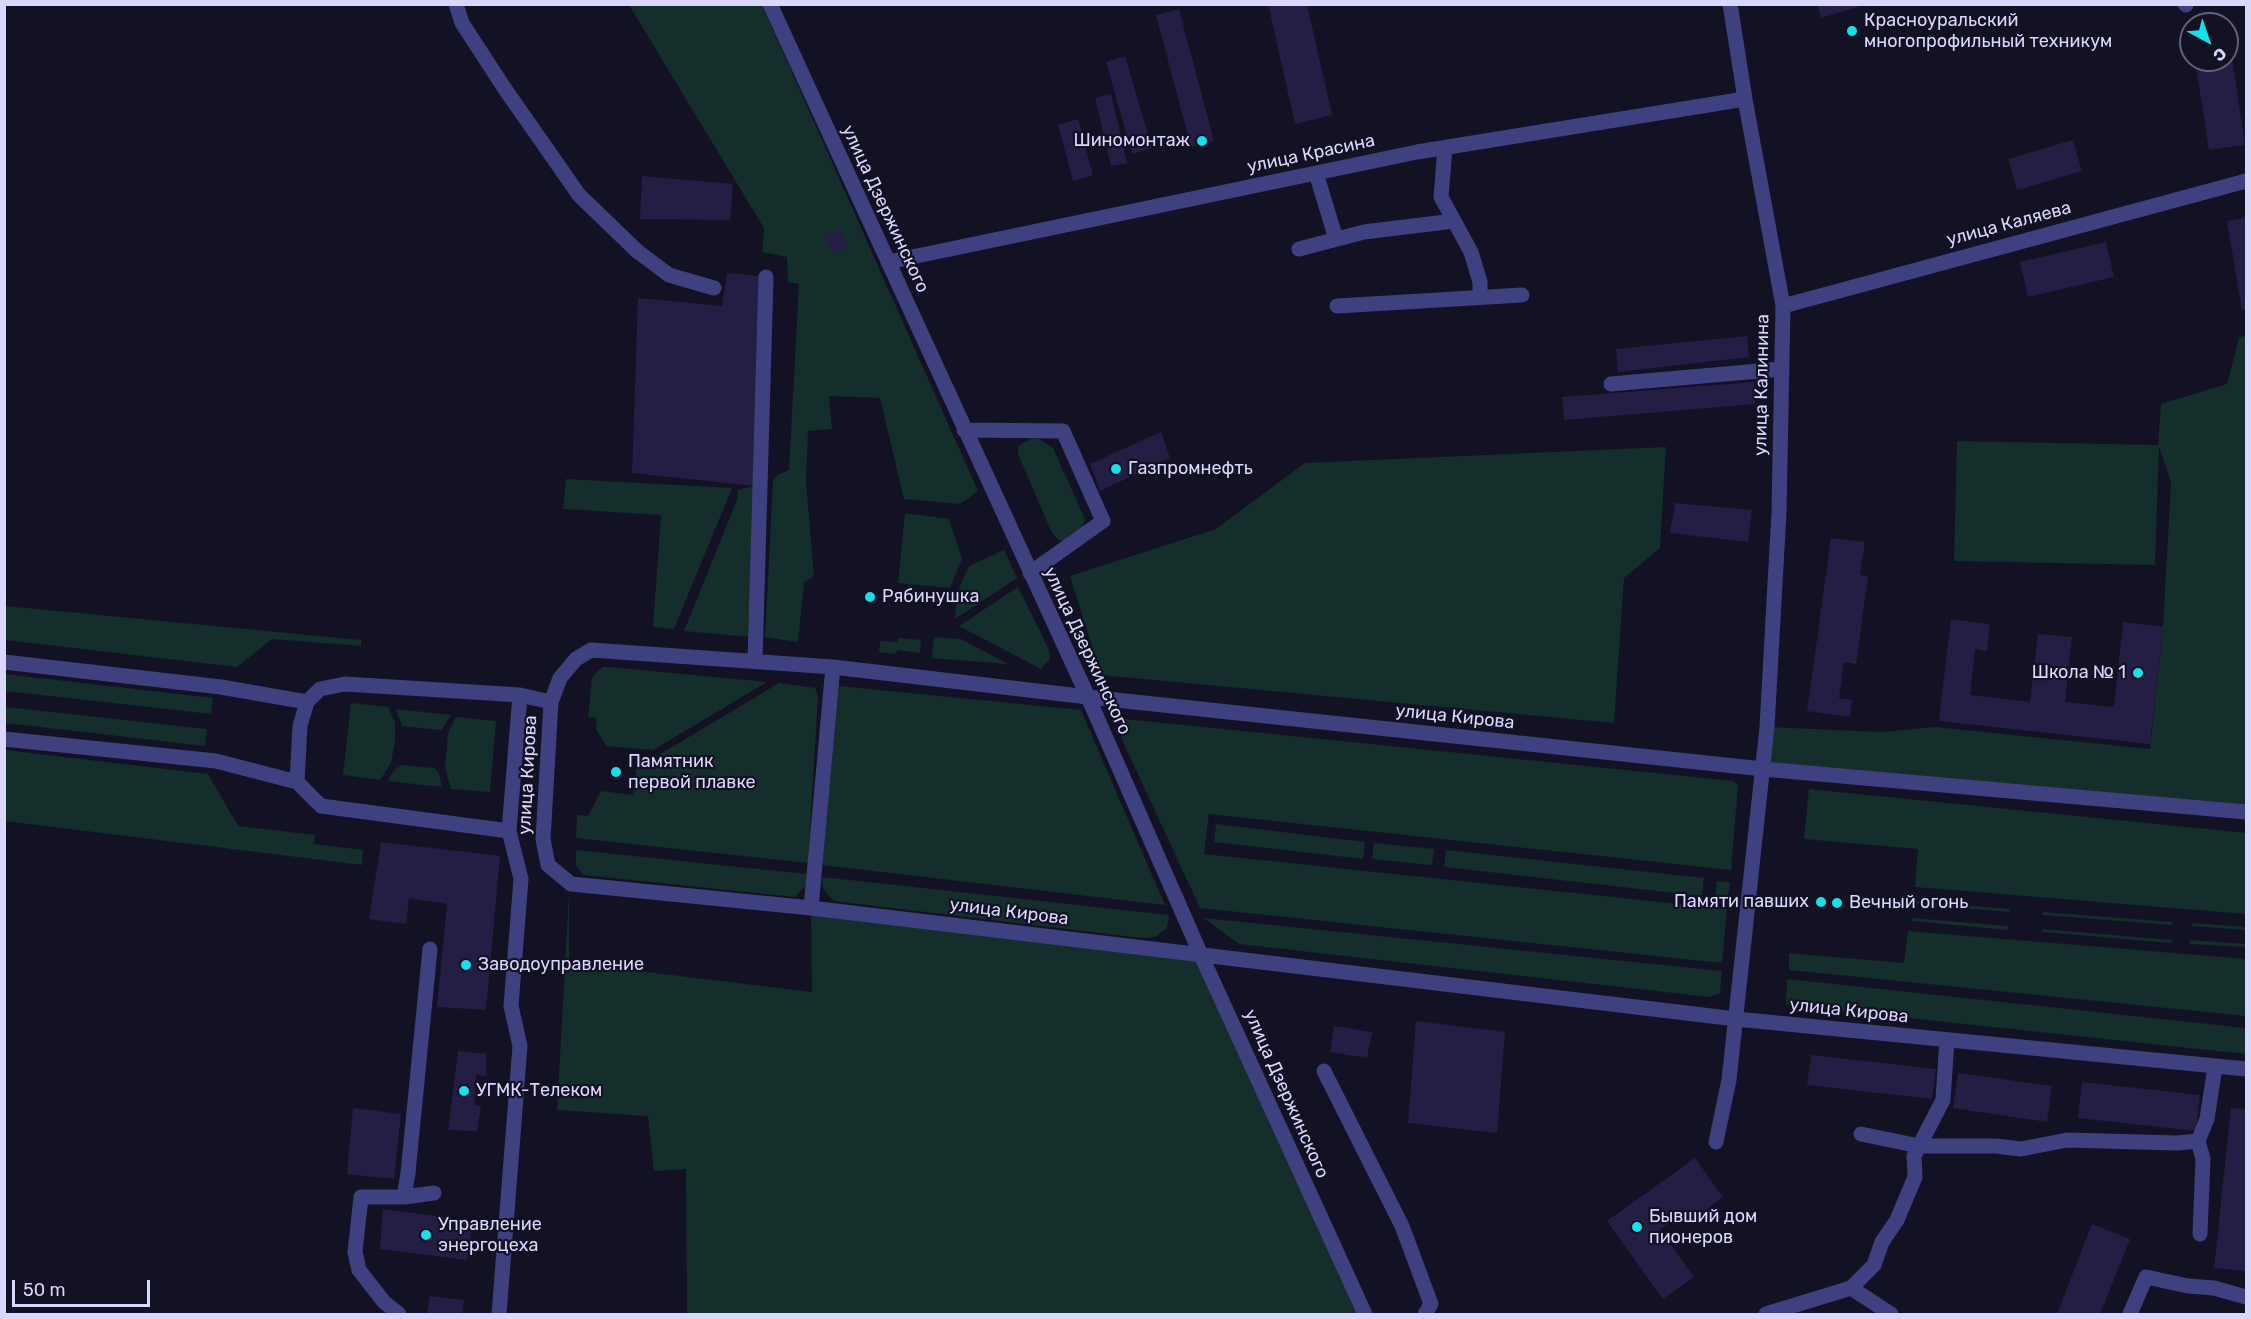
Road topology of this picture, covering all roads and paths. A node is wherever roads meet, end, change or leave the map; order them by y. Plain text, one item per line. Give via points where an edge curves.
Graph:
1 (456, 4) edge
2 (770, 4) edge
3 (1730, 4) edge
4 (1745, 99) junction
5 (1445, 148) junction
6 (1316, 173) junction
7 (2247, 181) edge
8 (1454, 221) junction
9 (1336, 239) junction
10 (1299, 249) dead end
11 (888, 262) junction
12 (766, 277) dead end
13 (714, 288) dead end
14 (1522, 295) dead end
15 (1480, 297) junction
16 (1337, 306) dead end
17 (1783, 306) junction
18 (1782, 369) junction
19 (1611, 384) dead end
20 (964, 430) junction
21 (1030, 573) junction
22 (755, 661) junction
23 (4, 662) edge
24 (833, 667) junction
25 (520, 695) junction
26 (1088, 697) junction
27 (307, 702) junction
28 (551, 702) junction
29 (4, 739) edge
30 (1763, 769) junction
31 (297, 782) junction
32 (2247, 812) edge
33 (509, 831) junction
34 (812, 908) junction
35 (430, 949) dead end
36 (1201, 955) junction
37 (1736, 1019) junction
38 (1947, 1040) junction
39 (2215, 1067) junction
40 (2247, 1069) edge
41 (1324, 1071) dead end
42 (1862, 1134) dead end
43 (2198, 1141) junction
44 (1716, 1142) dead end
45 (1919, 1146) junction
46 (434, 1193) dead end
47 (404, 1197) junction
48 (2200, 1234) dead end
49 (1851, 1288) junction
50 (2247, 1297) edge
51 (399, 1314) edge
52 (499, 1314) edge
53 (1365, 1314) edge
54 (1425, 1314) edge
55 (1766, 1314) edge
56 (1891, 1314) edge
57 (2130, 1314) edge

1 - 13 street via 462,23 579,195 669,275
2 - 11 street, улица Дзержинского
3 - 4 street, улица Калинина
4 - 5 street, улица Красина
4 - 17 street, улица Калинина
5 - 6 street, улица Красина
5 - 8 street via 1441,197
6 - 9 street
6 - 11 street, улица Красина
7 - 17 street, улица Каляева
8 - 9 street
8 - 15 street via 1471,252
9 - 10 street
11 - 20 street, улица Дзержинского
12 - 22 street
14 - 15 street
15 - 16 street
17 - 18 street, улица Калинина
18 - 19 street
18 - 30 street, улица Калинина via 1779,512
20 - 21 street, улица Дзержинского
20 - 21 street via 1063,431 1103,521
21 - 26 street, улица Дзержинского
22 - 24 street, улица Кирова
22 - 28 street, улица Кирова via 591,650 576,659 560,678
23 - 27 street via 221,687
24 - 26 street, улица Кирова
24 - 34 street
25 - 27 street via 345,684 320,689
25 - 28 street
25 - 33 street
26 - 30 street, улица Кирова
26 - 36 street, улица Дзержинского
27 - 31 street via 300,726
28 - 34 street, улица Кирова via 543,839 548,865 571,884
29 - 31 street via 216,761
30 - 32 street, улица Кирова
30 - 37 street, улица Калинина
31 - 33 street via 321,806
33 - 52 street via 521,879 512,1006 520,1046
34 - 36 street, улица Кирова
35 - 47 street
36 - 37 street, улица Кирова
36 - 53 street, улица Дзержинского
37 - 38 street, улица Кирова
37 - 44 street, улица Калинина
38 - 39 street, улица Кирова
38 - 45 street via 1943,1100
39 - 40 street, улица Кирова
39 - 43 street via 2207,1119
41 - 54 street via 1402,1226 1431,1304
42 - 45 street
43 - 45 street via 2067,1140 2021,1149
43 - 48 street via 2203,1159
45 - 49 street via 1914,1156 1915,1177 1897,1220 1882,1242 1874,1265
46 - 47 street
47 - 51 street via 361,1197 356,1243 360,1269 384,1302
49 - 55 street
49 - 56 street
50 - 57 street via 2146,1277

